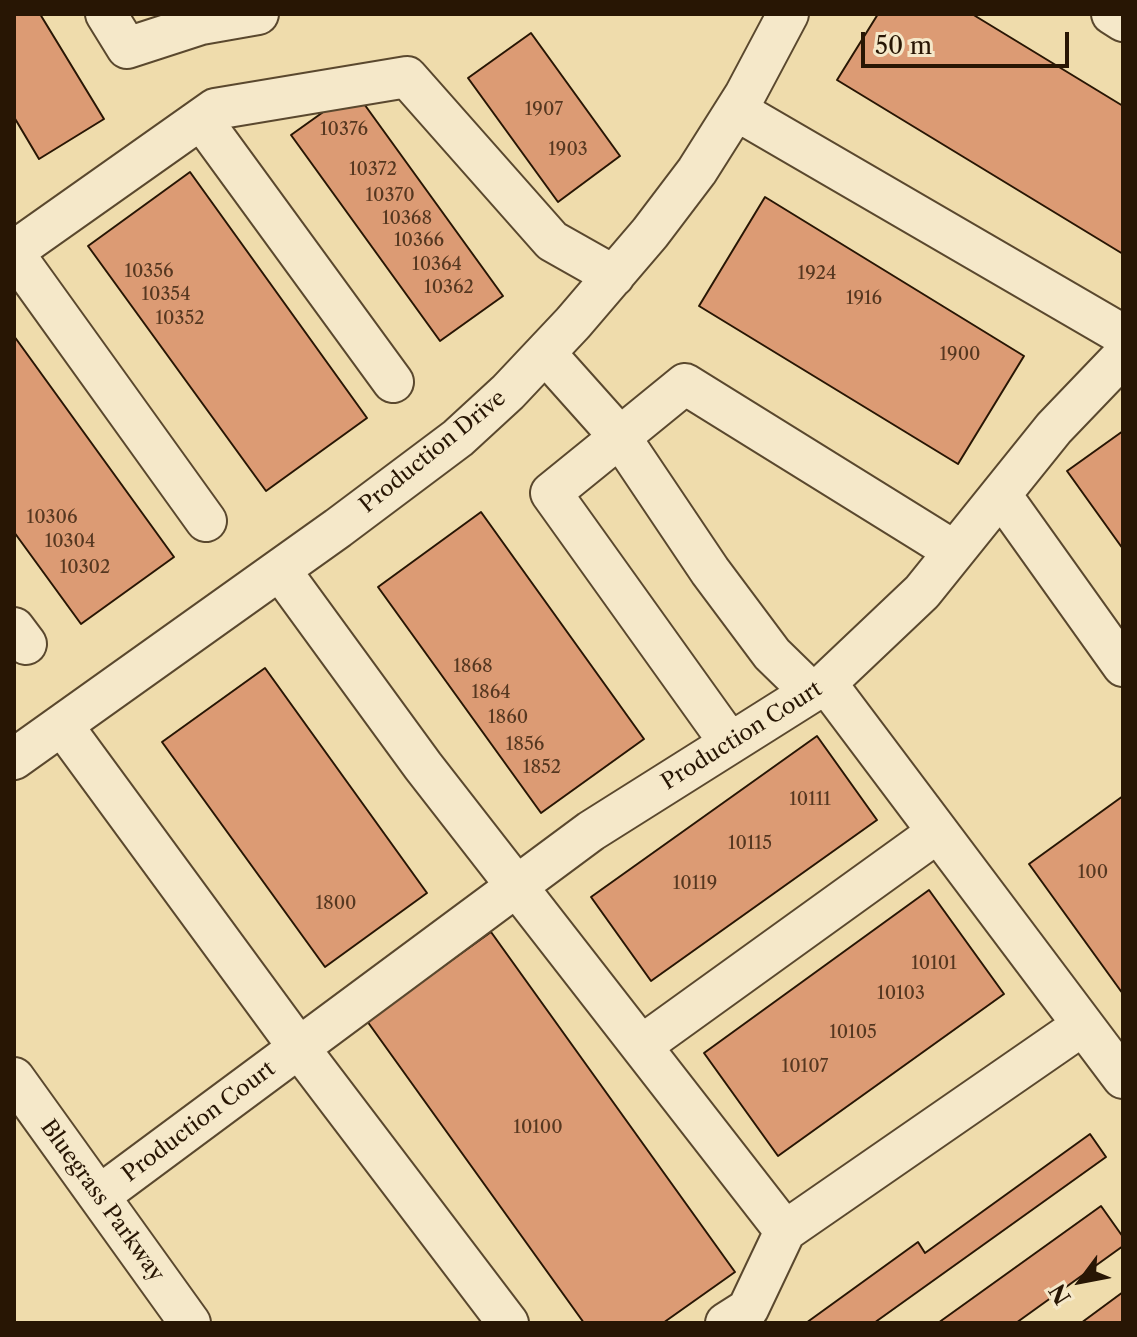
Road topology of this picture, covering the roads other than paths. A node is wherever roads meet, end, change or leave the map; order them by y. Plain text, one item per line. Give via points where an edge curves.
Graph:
1 (106, 14) edge
2 (258, 14) edge
3 (1112, 14) edge
4 (784, 16) edge
5 (1123, 21) edge
6 (736, 110) junction
7 (201, 119) junction
8 (14, 252) edge
9 (614, 276) junction
10 (1123, 335) edge
11 (545, 353) junction
12 (1123, 356) edge
13 (393, 382) dead end
14 (620, 437) junction
15 (1001, 495) junction
16 (206, 521) dead end
17 (954, 551) junction
18 (280, 570) junction
19 (1123, 666) edge
20 (819, 688) junction
21 (62, 725) junction
22 (730, 743) junction
23 (14, 759) edge
24 (938, 832) junction
25 (517, 886) junction
26 (1083, 1025) junction
27 (641, 1046) junction
28 (299, 1048) junction
29 (14, 1078) edge
30 (1123, 1078) edge
31 (99, 1196) junction
32 (785, 1231) junction
33 (190, 1323) edge
34 (508, 1323) edge
35 (726, 1323) edge

1 - 2 street via 127,48 201,24
3 - 5 street
4 - 6 street, Production Drive
6 - 9 street, Production Drive via 704,161
6 - 10 street
7 - 8 street
7 - 9 street via 215,109 407,77 552,241
7 - 13 street
8 - 16 street
9 - 11 street, Production Drive
11 - 14 street
11 - 18 street, Production Drive via 458,438
12 - 15 street, Production Court via 1054,428
14 - 17 street via 685,384
14 - 20 street via 772,654
14 - 22 street via 551,493
15 - 17 street, Production Court
15 - 19 street
17 - 20 street, Production Court via 922,592
18 - 21 street, Production Drive
18 - 25 street
20 - 22 street, Production Court
20 - 24 street
21 - 23 street, Production Drive
21 - 28 street, Production Court
22 - 25 street, Production Court via 591,831
24 - 26 street
24 - 27 street
25 - 27 street
25 - 28 street, Production Court
26 - 30 street
26 - 32 street
27 - 32 street
28 - 31 street, Production Court
28 - 34 street
29 - 31 street, Bluegrass Parkway
31 - 33 street, Bluegrass Parkway
32 - 35 street via 748,1309

